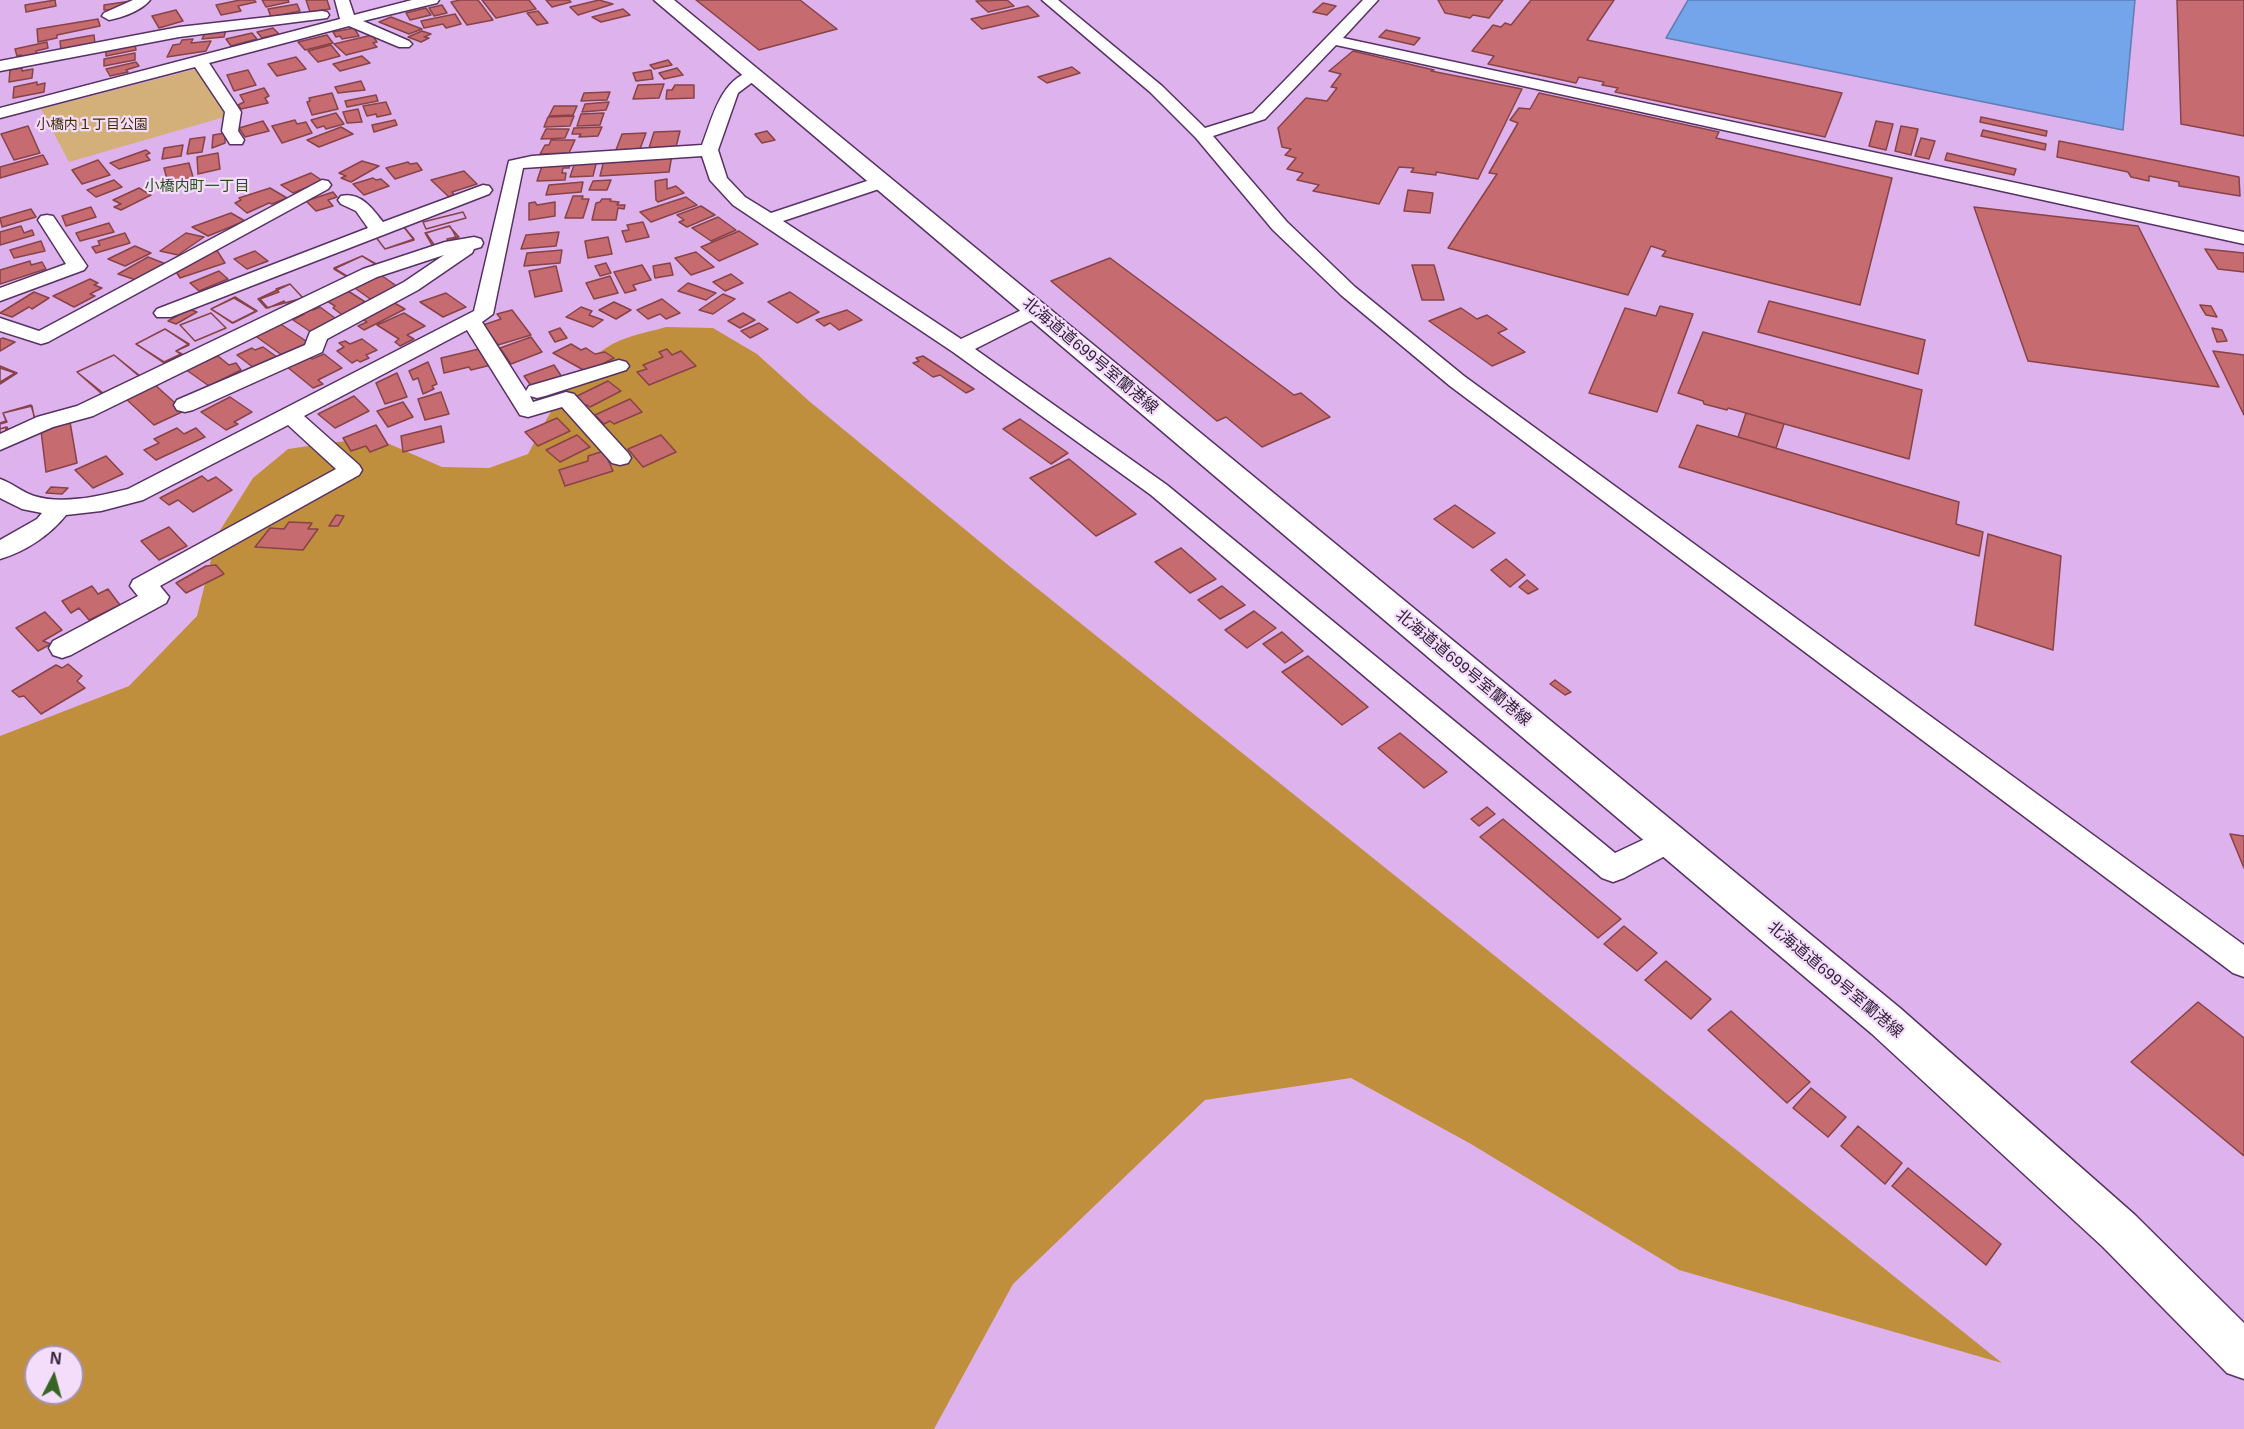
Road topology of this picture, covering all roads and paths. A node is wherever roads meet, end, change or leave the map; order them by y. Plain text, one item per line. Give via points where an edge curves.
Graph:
1 (143, 0) edge
2 (432, 0) edge
3 (663, 0) edge
4 (1049, 0) edge
5 (1371, 0) edge
6 (345, 11) edge
7 (1333, 40) junction
8 (117, 42) junction
9 (404, 44) dead end
10 (200, 62) junction
11 (0, 66) edge
12 (754, 75) junction
13 (0, 113) edge
14 (1202, 134) junction
15 (236, 140) dead end
16 (709, 150) junction
17 (882, 182) junction
18 (322, 185) dead end
19 (423, 190) dead end
20 (483, 190) dead end
21 (347, 200) dead end
22 (439, 206) junction
23 (47, 220) dead end
24 (769, 220) junction
25 (379, 229) junction
26 (2244, 238) edge
27 (0, 294) edge
28 (1035, 311) junction
29 (164, 313) dead end
30 (471, 321) junction
31 (0, 324) edge
32 (960, 348) junction
33 (619, 366) dead end
34 (520, 396) junction
35 (185, 405) dead end
36 (290, 415) junction
37 (0, 443) edge
38 (620, 458) dead end
39 (0, 487) edge
40 (60, 507) junction
41 (0, 551) edge
42 (62, 648) dead end
43 (1668, 840) junction
44 (2244, 963) edge
45 (2244, 1356) edge

1 - 8 street via 109,15
2 - 6 street
3 - 12 main road, 北海道道699号室蘭港線
4 - 14 street via 1156,89
5 - 7 street
6 - 8 street
6 - 9 street
6 - 10 street via 322,29
7 - 14 street via 1259,116
7 - 26 street
8 - 11 street
10 - 13 street
10 - 15 street via 233,112 230,131
12 - 16 street via 731,91
12 - 17 main road, 北海道道699号室蘭港線
14 - 44 street via 1280,226 1348,291 1457,381
16 - 24 street via 719,180 739,201
16 - 30 street via 515,165 483,314
17 - 24 street
17 - 28 main road, 北海道道699号室蘭港線
18 - 31 street via 41,338
19 - 22 street
20 - 22 street
21 - 25 street via 362,207
22 - 25 street
23 - 27 street via 77,266
24 - 32 street
25 - 29 street
28 - 32 street
28 - 43 main road, 北海道道699号室蘭港線
30 - 34 street
30 - 36 street
32 - 43 street via 1159,490 1613,869
33 - 34 street
34 - 38 street via 528,410 566,399
35 - 37 street via 315,348 317,336 411,286 474,243 452,246 370,273 85,411 45,422
36 - 40 street via 135,495 98,505
36 - 42 street via 351,470 142,586 157,597
39 - 40 street via 39,505
40 - 41 street via 45,525
43 - 45 main road, 北海道道699号室蘭港線 via 1886,1021 2051,1168 2120,1231

